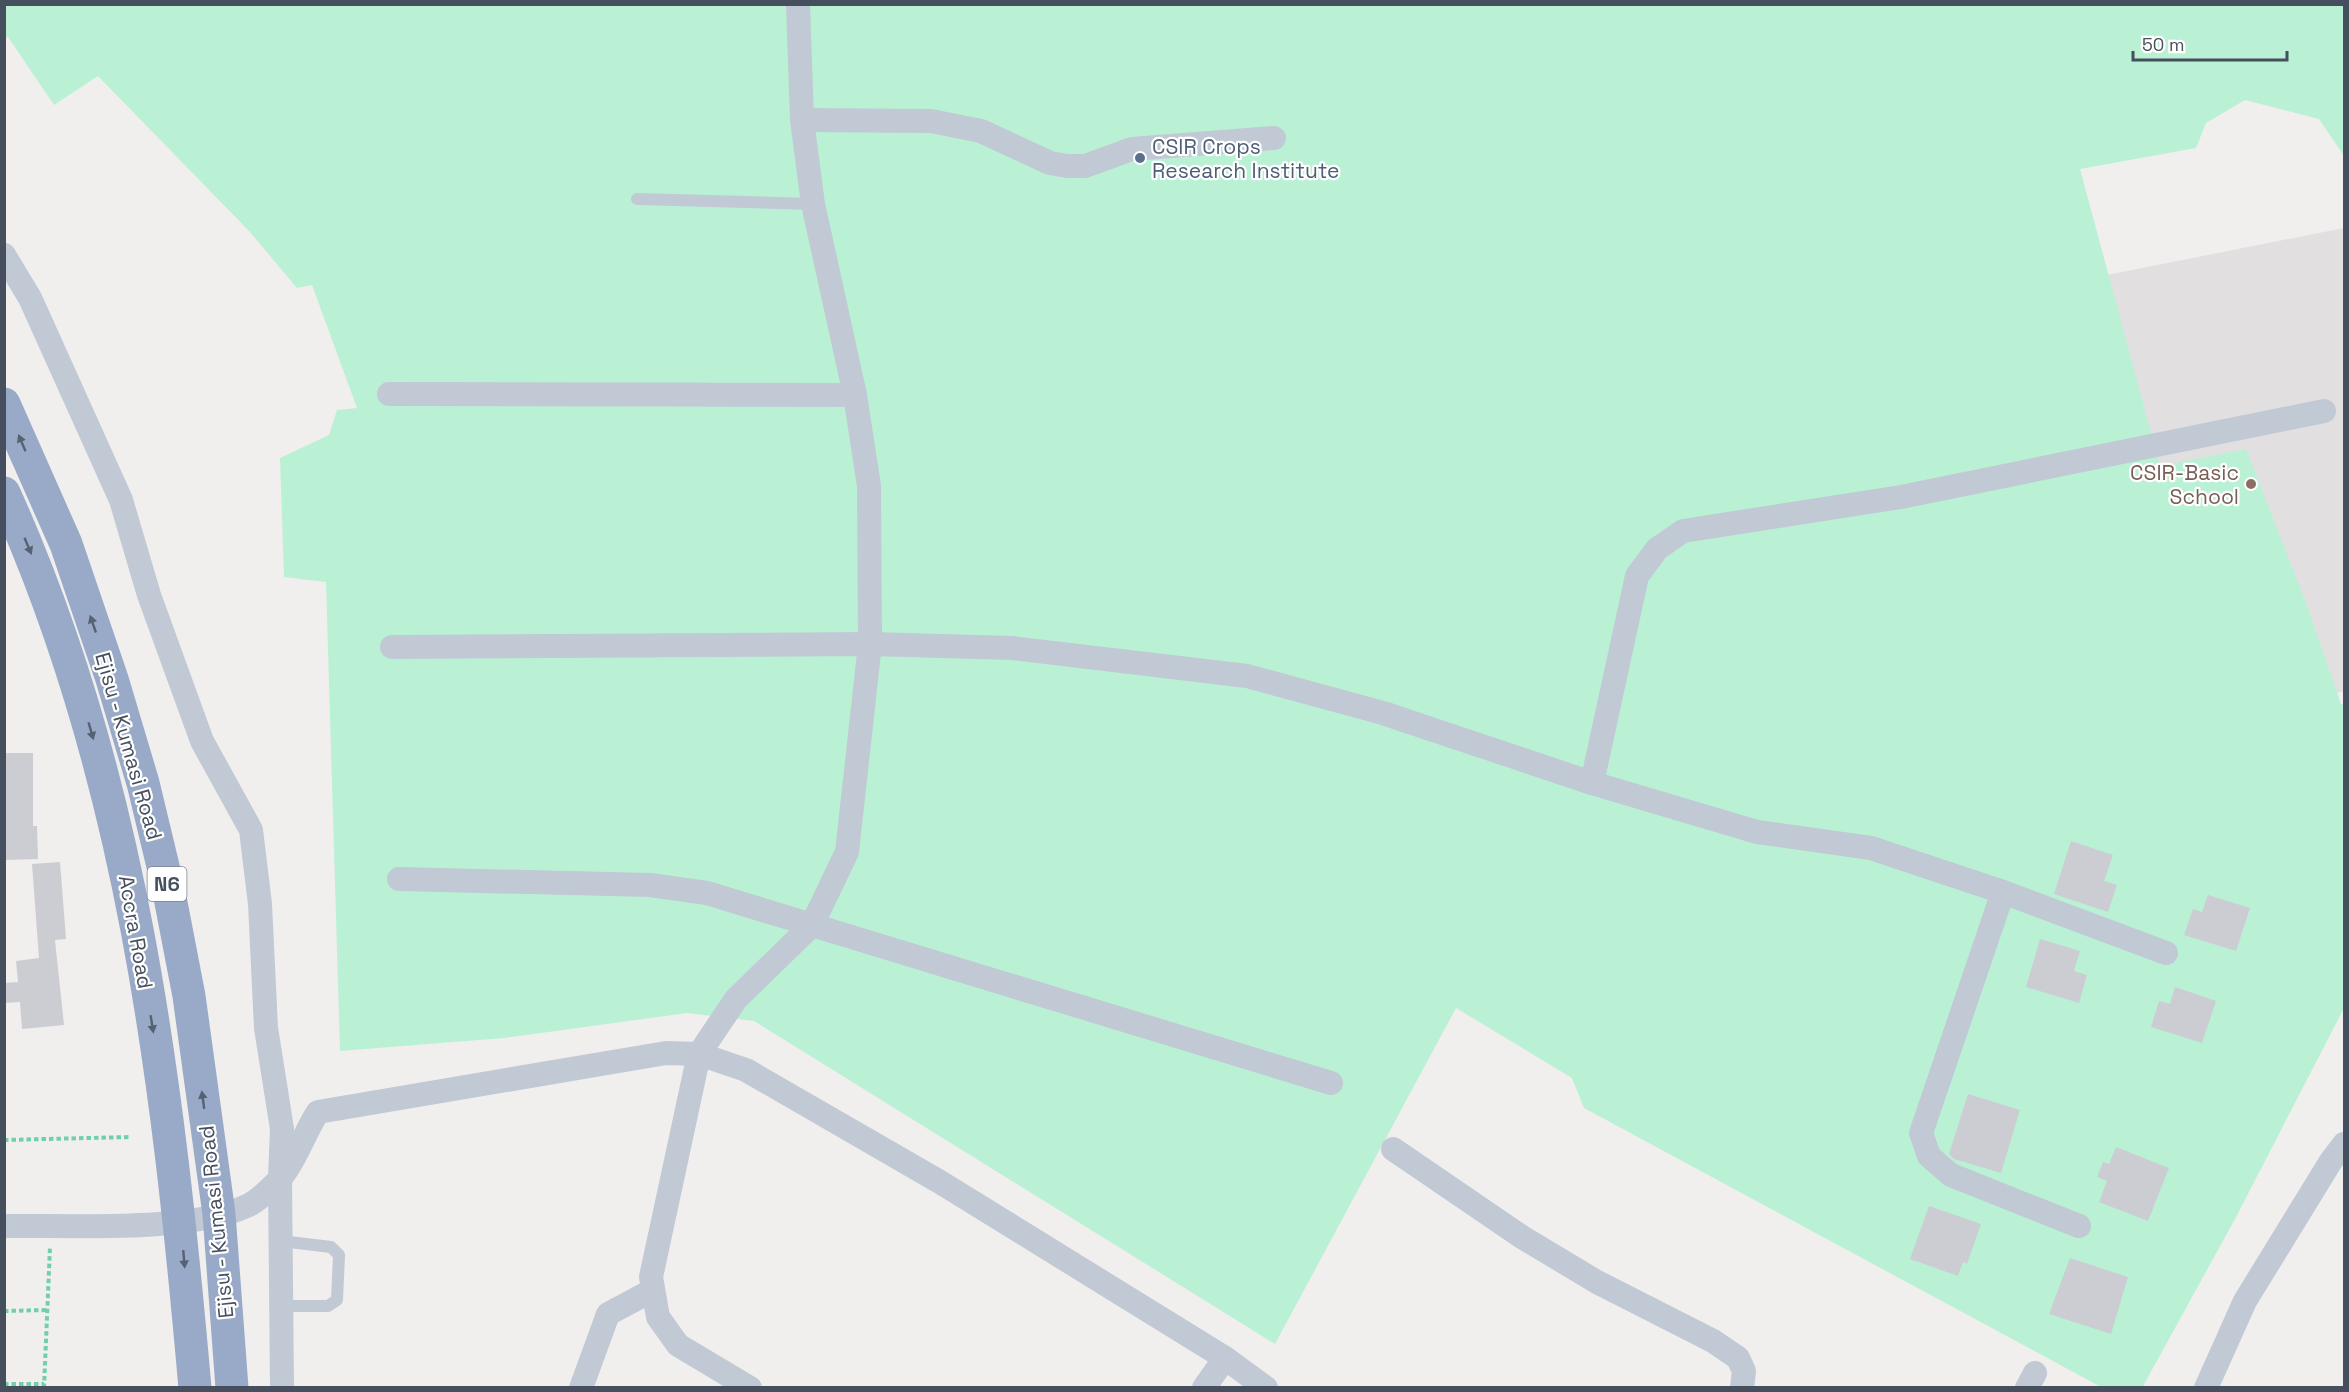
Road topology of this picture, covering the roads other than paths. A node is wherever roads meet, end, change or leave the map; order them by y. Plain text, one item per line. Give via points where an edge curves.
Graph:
1 (798, 4) edge
2 (802, 120) junction
3 (1274, 138) dead end
4 (637, 199) dead end
5 (813, 204) junction
6 (4, 255) edge
7 (389, 394) dead end
8 (855, 396) junction
9 (4, 405) edge
10 (2324, 411) dead end
11 (4, 493) edge
12 (870, 644) junction
13 (392, 647) dead end
14 (1592, 783) junction
15 (399, 879) dead end
16 (2003, 892) junction
17 (812, 925) junction
18 (2166, 953) dead end
19 (699, 1054) junction
20 (1331, 1083) dead end
21 (2344, 1144) edge
22 (1393, 1149) dead end
23 (280, 1179) junction
24 (219, 1214) junction
25 (180, 1222) junction
26 (4, 1226) edge
27 (2079, 1226) dead end
28 (281, 1241) junction
29 (653, 1290) junction
30 (280, 1306) junction
31 (1225, 1358) junction
32 (195, 1388) edge
33 (232, 1388) edge
34 (282, 1388) edge
35 (581, 1388) edge
36 (750, 1388) edge
37 (1204, 1388) edge
38 (1266, 1388) edge
39 (1742, 1388) edge
40 (2206, 1388) edge

1 - 2 street
2 - 3 street via 930,121 981,131 1050,163 1067,166 1085,166 1132,149
2 - 5 street
4 - 5 lane
5 - 8 street
6 - 23 street via 30,298 121,500 202,741 251,830 260,904 266,1028 282,1129
7 - 8 street
8 - 12 street via 869,486
24 -> 9 highway, Ejisu - Kumasi Road / N6 via 189,996 143,783 66,544
10 - 14 street via 1901,497 1683,531 1657,549 1637,576
11 -> 25 highway, Accra Road / N6 via 57,621 114,812 134,907
12 - 13 street
12 - 14 street via 1012,648 1247,676 1383,713
12 - 17 street via 847,852
14 - 16 street via 1757,832 1871,848
15 - 17 street via 650,885 707,893
16 - 18 street
16 - 27 street via 1921,1133 1929,1156 1951,1175
17 - 19 street via 736,999
17 - 20 street
19 - 23 street via 666,1053 318,1112
19 - 29 street via 651,1277
19 - 31 street via 746,1070 940,1182
21 - 40 street via 2246,1301
22 - 39 street via 1578,1271 1738,1358 1744,1371
23 - 24 street via 249,1205
23 - 28 street
24 - 25 street
24 - 33 highway, Ejisu - Kumasi Road / N6
25 - 26 street
25 -> 32 highway, Accra Road / N6
28 - 30 street
28 - 30 lane via 331,1247 339,1255 337,1300 333,1304
29 - 35 street via 608,1314
29 - 36 street via 658,1317 678,1345
30 - 34 street
31 - 37 street
31 - 38 street

